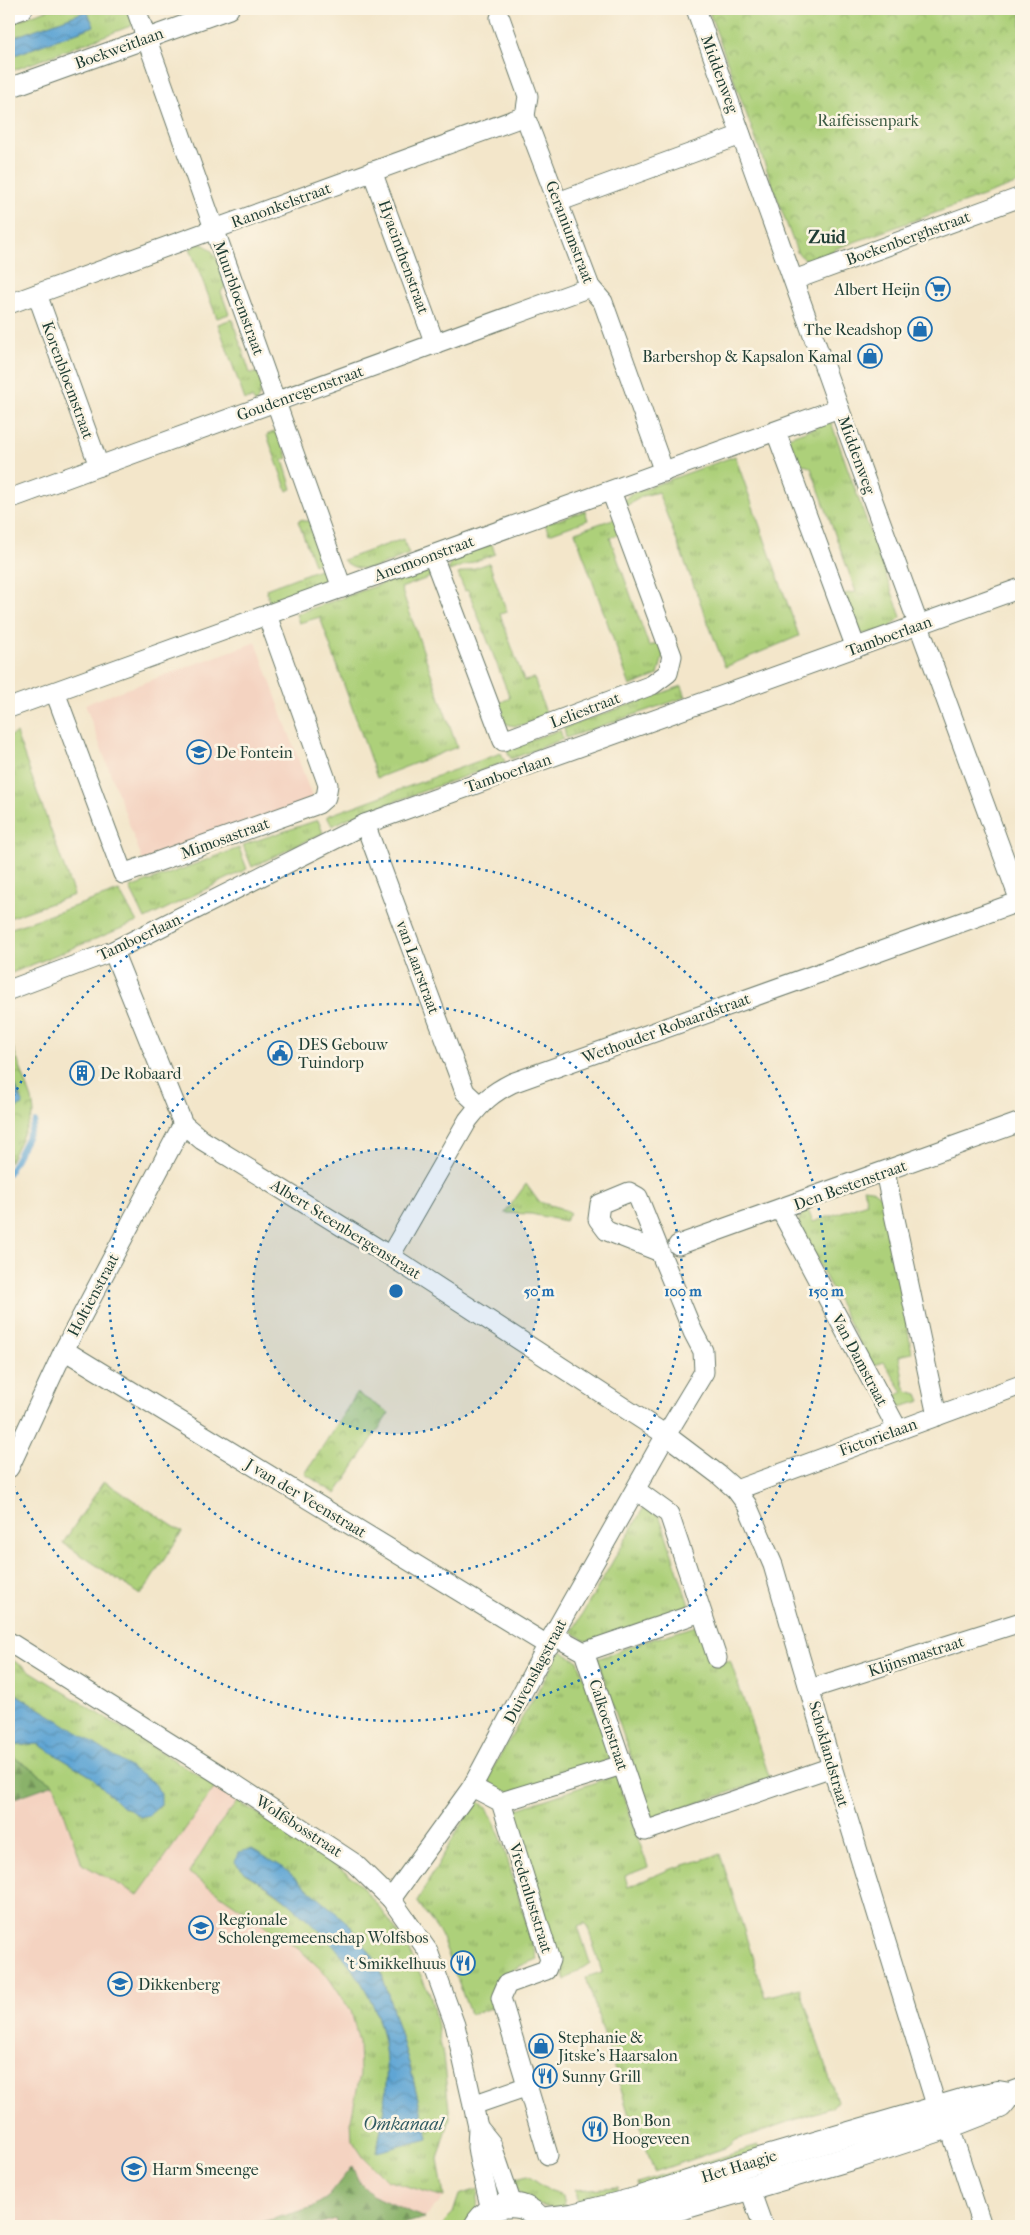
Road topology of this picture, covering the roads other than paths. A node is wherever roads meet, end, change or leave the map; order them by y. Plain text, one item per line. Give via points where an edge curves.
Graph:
1 (23, 9) edge
2 (136, 9) edge
3 (229, 9) edge
4 (696, 9) edge
5 (9, 14) edge
6 (500, 18) dead end
7 (147, 38) junction
8 (9, 88) edge
9 (525, 116) junction
10 (741, 135) junction
11 (372, 171) junction
12 (1021, 197) edge
13 (558, 202) junction
14 (215, 229) junction
15 (794, 280) junction
16 (590, 287) junction
17 (37, 294) junction
18 (9, 304) edge
19 (435, 344) junction
20 (276, 402) junction
21 (839, 408) junction
22 (776, 432) junction
23 (99, 466) junction
24 (664, 472) junction
25 (611, 491) junction
26 (9, 499) edge
27 (433, 556) junction
28 (342, 588) junction
29 (1021, 588) edge
30 (267, 615) junction
31 (920, 625) junction
32 (856, 648) junction
33 (55, 692) junction
34 (9, 708) edge
35 (365, 824) junction
36 (1021, 902) edge
37 (113, 951) junction
38 (9, 990) edge
39 (480, 1105) junction
40 (1021, 1122) edge
41 (183, 1124) junction
42 (885, 1172) junction
43 (780, 1210) junction
44 (678, 1245) dead end
45 (660, 1252) dead end
46 (390, 1256) junction
47 (64, 1350) junction
48 (1021, 1385) edge
49 (937, 1416) junction
50 (898, 1430) junction
51 (666, 1435) junction
52 (9, 1468) edge
53 (636, 1490) junction
54 (736, 1490) junction
55 (701, 1612) junction
56 (1021, 1622) edge
57 (551, 1641) junction
58 (9, 1642) edge
59 (584, 1652) junction
60 (717, 1658) dead end
61 (810, 1689) junction
62 (622, 1765) junction
63 (832, 1767) junction
64 (472, 1787) junction
65 (501, 1802) junction
66 (391, 1899) junction
67 (528, 2086) junction
68 (1016, 2093) edge
69 (472, 2105) junction
70 (943, 2117) junction
71 (548, 2155) dead end
72 (749, 2187) junction
73 (493, 2213) edge
74 (543, 2223) edge
75 (618, 2226) edge
76 (763, 2226) edge
77 (982, 2226) edge

1 - 5 street
2 - 7 street, Muurbloemstraat
3 - 7 street, Boekweitlaan
4 - 10 street, Middenweg
6 - 9 street, Geraniumstraat via 528,96
7 - 8 street, Boekweitlaan
7 - 14 street, Muurbloemstraat
9 - 11 street, Ranonkelstraat
9 - 13 street, Geraniumstraat
10 - 13 street
10 - 15 street, Middenweg
11 - 14 street, Ranonkelstraat
11 - 19 street, Hyacinthenstraat
12 - 15 street, Boekenberghstraat
13 - 16 street, Geraniumstraat
14 - 17 street, Ranonkelstraat
14 - 20 street, Muurbloemstraat
15 - 21 street, Middenweg
16 - 19 street, Goudenregenstraat
16 - 24 street, Geraniumstraat via 603,302
17 - 18 street, Ranonkelstraat
17 - 23 street, Korenbloemstraat
19 - 20 street, Goudenregenstraat
20 - 23 street, Goudenregenstraat
20 - 28 street, Muurbloemstraat
21 - 22 street, Anemoonstraat
21 - 31 street, Middenweg
22 - 24 street, Anemoonstraat
22 - 32 street
23 - 26 street, Goudenregenstraat
24 - 25 street, Anemoonstraat
25 - 27 street, Anemoonstraat
25 - 27 street, Leliestraat via 672,656 668,673 652,685 504,741
27 - 28 street, Anemoonstraat
28 - 30 street, Anemoonstraat
29 - 31 street, Tamboerlaan
30 - 33 street, Anemoonstraat
30 - 33 street, Mimosastraat via 328,785 326,797 318,804 245,831 123,874
31 - 32 street, Tamboerlaan
31 - 36 street, Middenweg
32 - 35 street, Tamboerlaan
33 - 34 street, Anemoonstraat
35 - 37 street, Tamboerlaan
35 - 39 street, van Laarstraat via 465,1092
36 - 39 street, Wethouder Robaardstraat via 512,1083 493,1092
37 - 38 street, Tamboerlaan
37 - 41 street, Albert Steenbergenstraat
39 - 46 street, Wethouder Robaardstraat via 468,1120
40 - 42 street, Den Bestenstraat
41 - 46 street, Albert Steenbergenstraat via 207,1143
41 - 47 street, Holtienstraat
42 - 43 street, Den Bestenstraat
42 - 49 street
43 - 44 street, Den Bestenstraat
43 - 50 street, Van Damstraat
45 - 51 street via 704,1351 704,1372
46 - 51 street, Albert Steenbergenstraat
47 - 52 street, Holtienstraat
47 - 57 street, J van der Veenstraat
48 - 49 street, Fictorielaan
49 - 50 street, Fictorielaan
50 - 54 street, Fictorielaan
51 - 53 street, Duivenslagstraat
51 - 54 street, Schoklandstraat
53 - 55 street via 669,1514
53 - 57 street, Duivenslagstraat
54 - 61 street, Schoklandstraat via 747,1505 773,1565
55 - 59 street
55 - 60 street
56 - 61 street, Klijnsmastraat
57 - 59 street
57 - 64 street, Duivenslagstraat
58 - 66 street, Wolfsbosstraat via 354,1863
59 - 62 street, Calkoenstraat
61 - 63 street, Schoklandstraat
62 - 63 street, Calkoenstraat via 645,1831
62 - 65 street
63 - 70 street, Schoklandstraat
64 - 65 street
64 - 66 street, Duivenslagstraat
65 - 67 street, Vredenluststraat via 550,1960 546,1970 507,1984 501,1998
66 - 69 street, Wolfsbosstraat via 428,1952 455,2025
67 - 69 street
67 - 71 street
68 - 70 main road, Het Haagje via 1000,2106
69 - 73 street, Wolfsbosstraat via 478,2127 478,2159
70 - 72 main road, Het Haagje via 858,2156
70 - 74 main road, Het Haagje via 743,2165 635,2200
70 - 77 street, Schoklandstraat
72 - 75 main road, Het Haagje
72 - 76 street
73 - 74 main road via 530,2210

